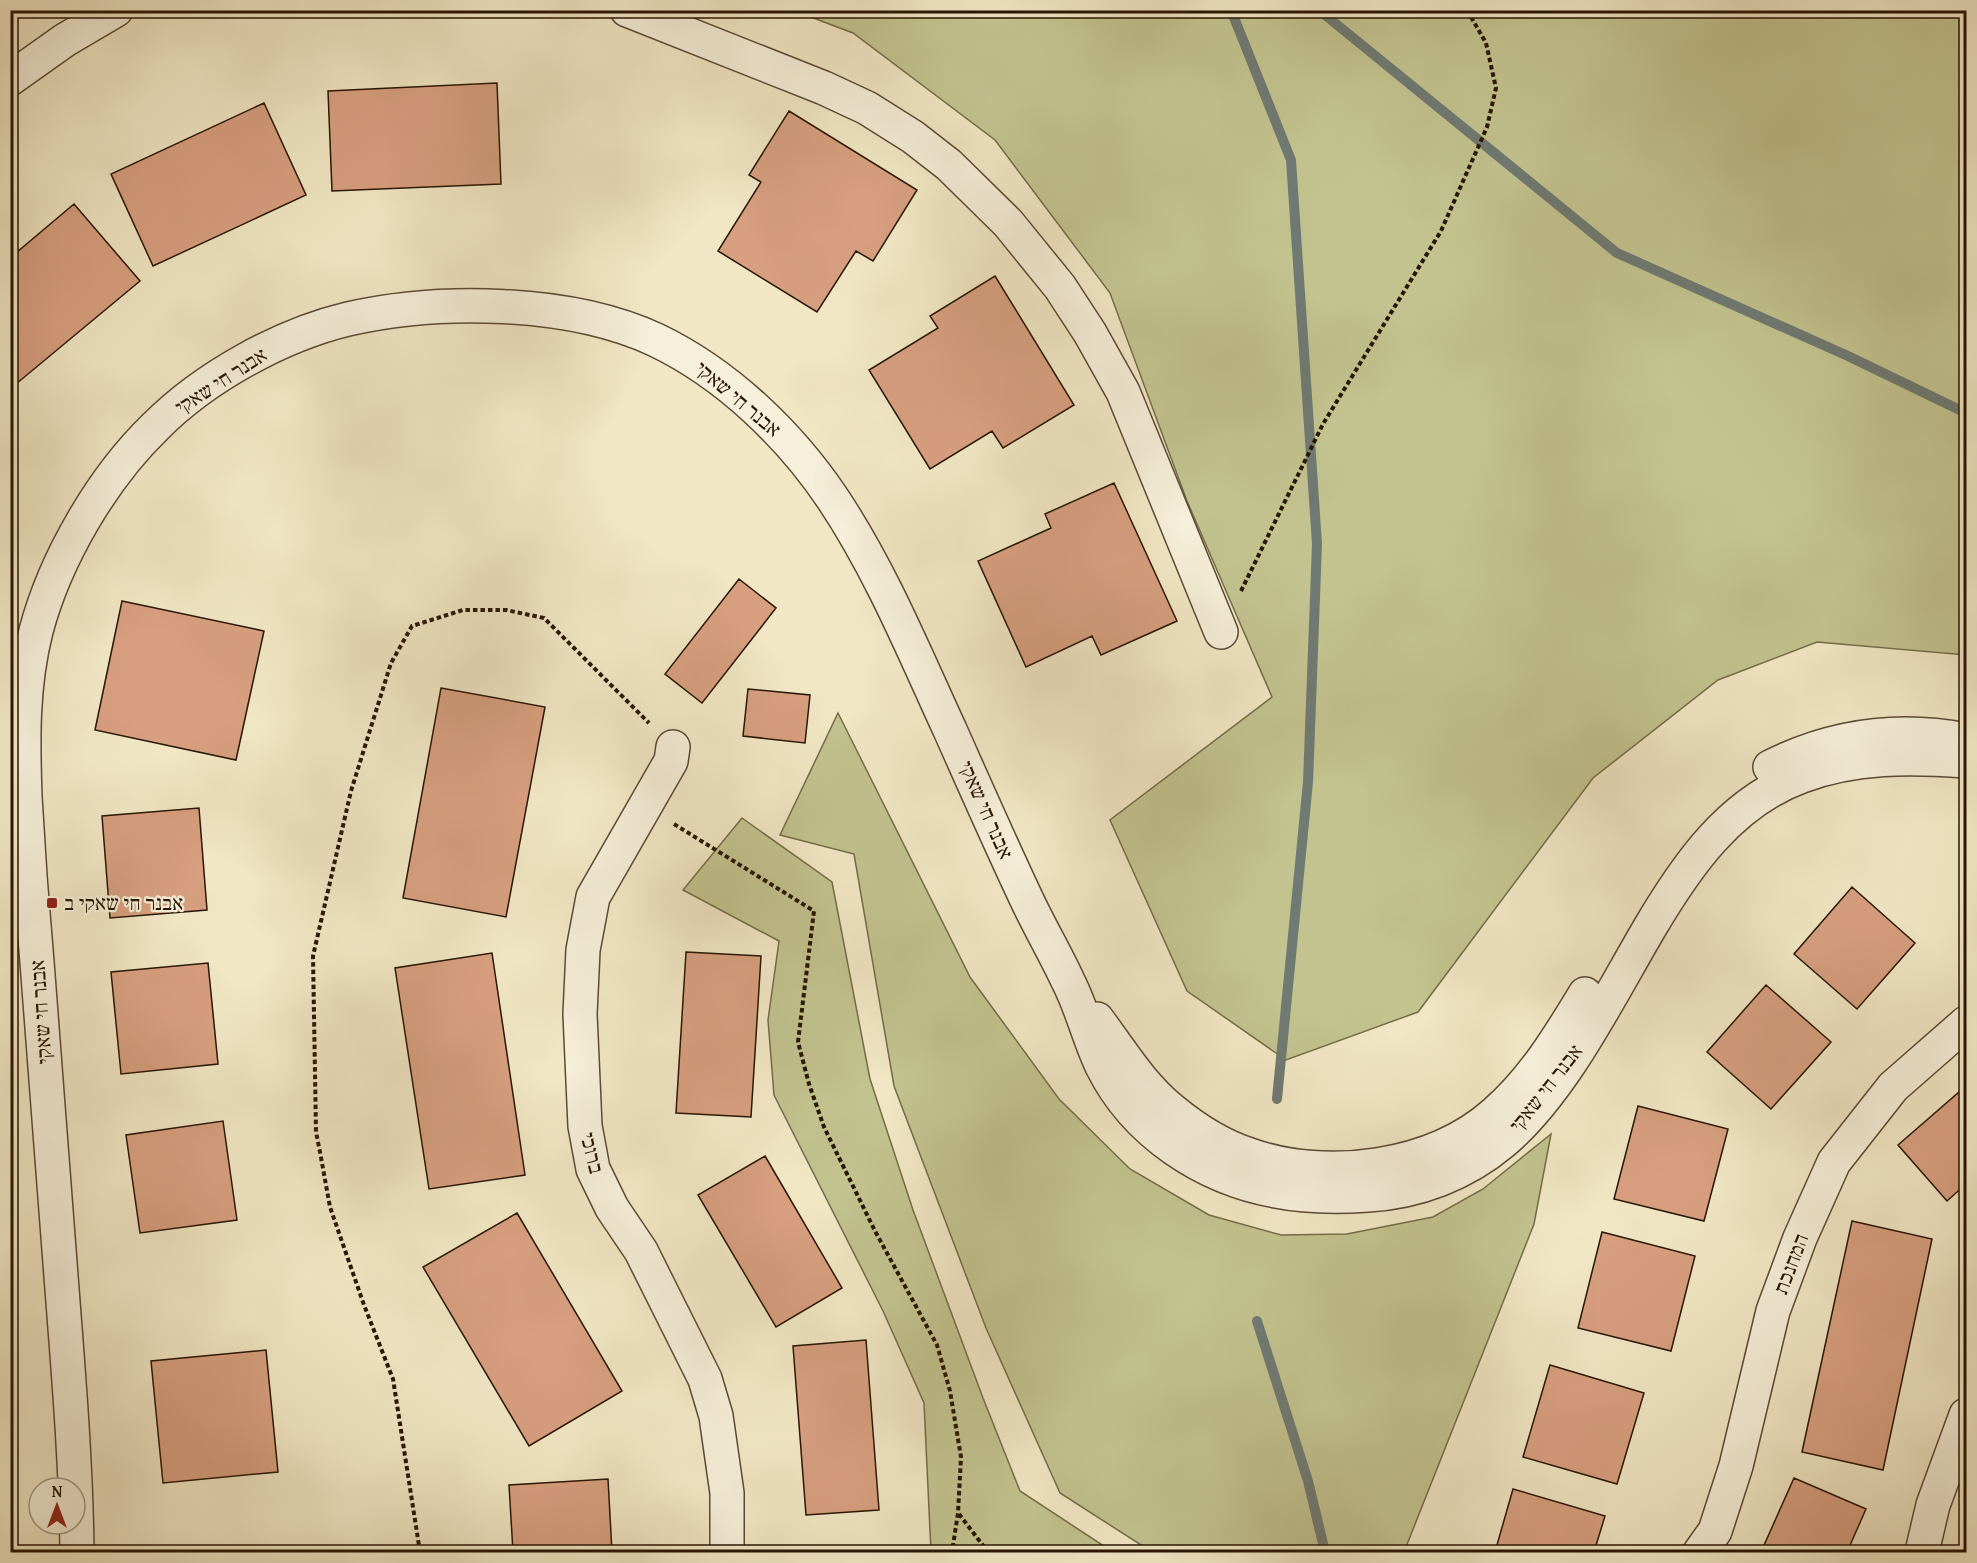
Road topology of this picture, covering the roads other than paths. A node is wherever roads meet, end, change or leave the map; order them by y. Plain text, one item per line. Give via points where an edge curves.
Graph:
1 (116, 10) edge
2 (627, 10) edge
3 (10, 79) edge
4 (1221, 632) road end
5 (1966, 740) edge
6 (673, 747) road end
7 (1966, 761) edge
8 (1073, 990) junction
9 (1966, 1023) edge
10 (1966, 1415) edge
11 (77, 1552) edge
12 (727, 1552) edge
13 (1700, 1552) edge
14 (1922, 1552) edge

1 - 3 street
2 - 4 street via 867,108 949,165 1008,223 1060,287 1123,392
5 - 8 street, אבנר חי שאקי via 1904,733 1833,742 1760,772 1726,796 1691,828 1666,861 1567,1023 1520,1088 1466,1134 1424,1154 1384,1164 1308,1168 1250,1155 1222,1143 1193,1127 1149,1089
6 - 12 street, ברוכי via 671,761 593,897 585,940 580,1014 585,1126 593,1169 612,1208 641,1251 705,1379 716,1416 727,1493
7 - 8 street, אבנר חי שאקי via 1902,758 1855,762 1799,777 1763,796 1729,821 1706,842 1683,874 1577,1051 1541,1102 1505,1141 1464,1169 1429,1185 1390,1193 1314,1196 1254,1186 1209,1169 1152,1131 1116,1092 1087,1031
8 - 11 street, אבנר חי שאקי via 867,556 833,499 797,451 724,382 661,342 629,329 556,313 489,305 375,313 330,324 277,344 237,366 195,392 156,426 116,471 85,517 58,572 38,624 27,676 23,742 27,842 70,1385
9 - 13 street, המחנכת via 1893,1087 1834,1162 1773,1311 1736,1466 1715,1531
10 - 14 street via 1933,1505

